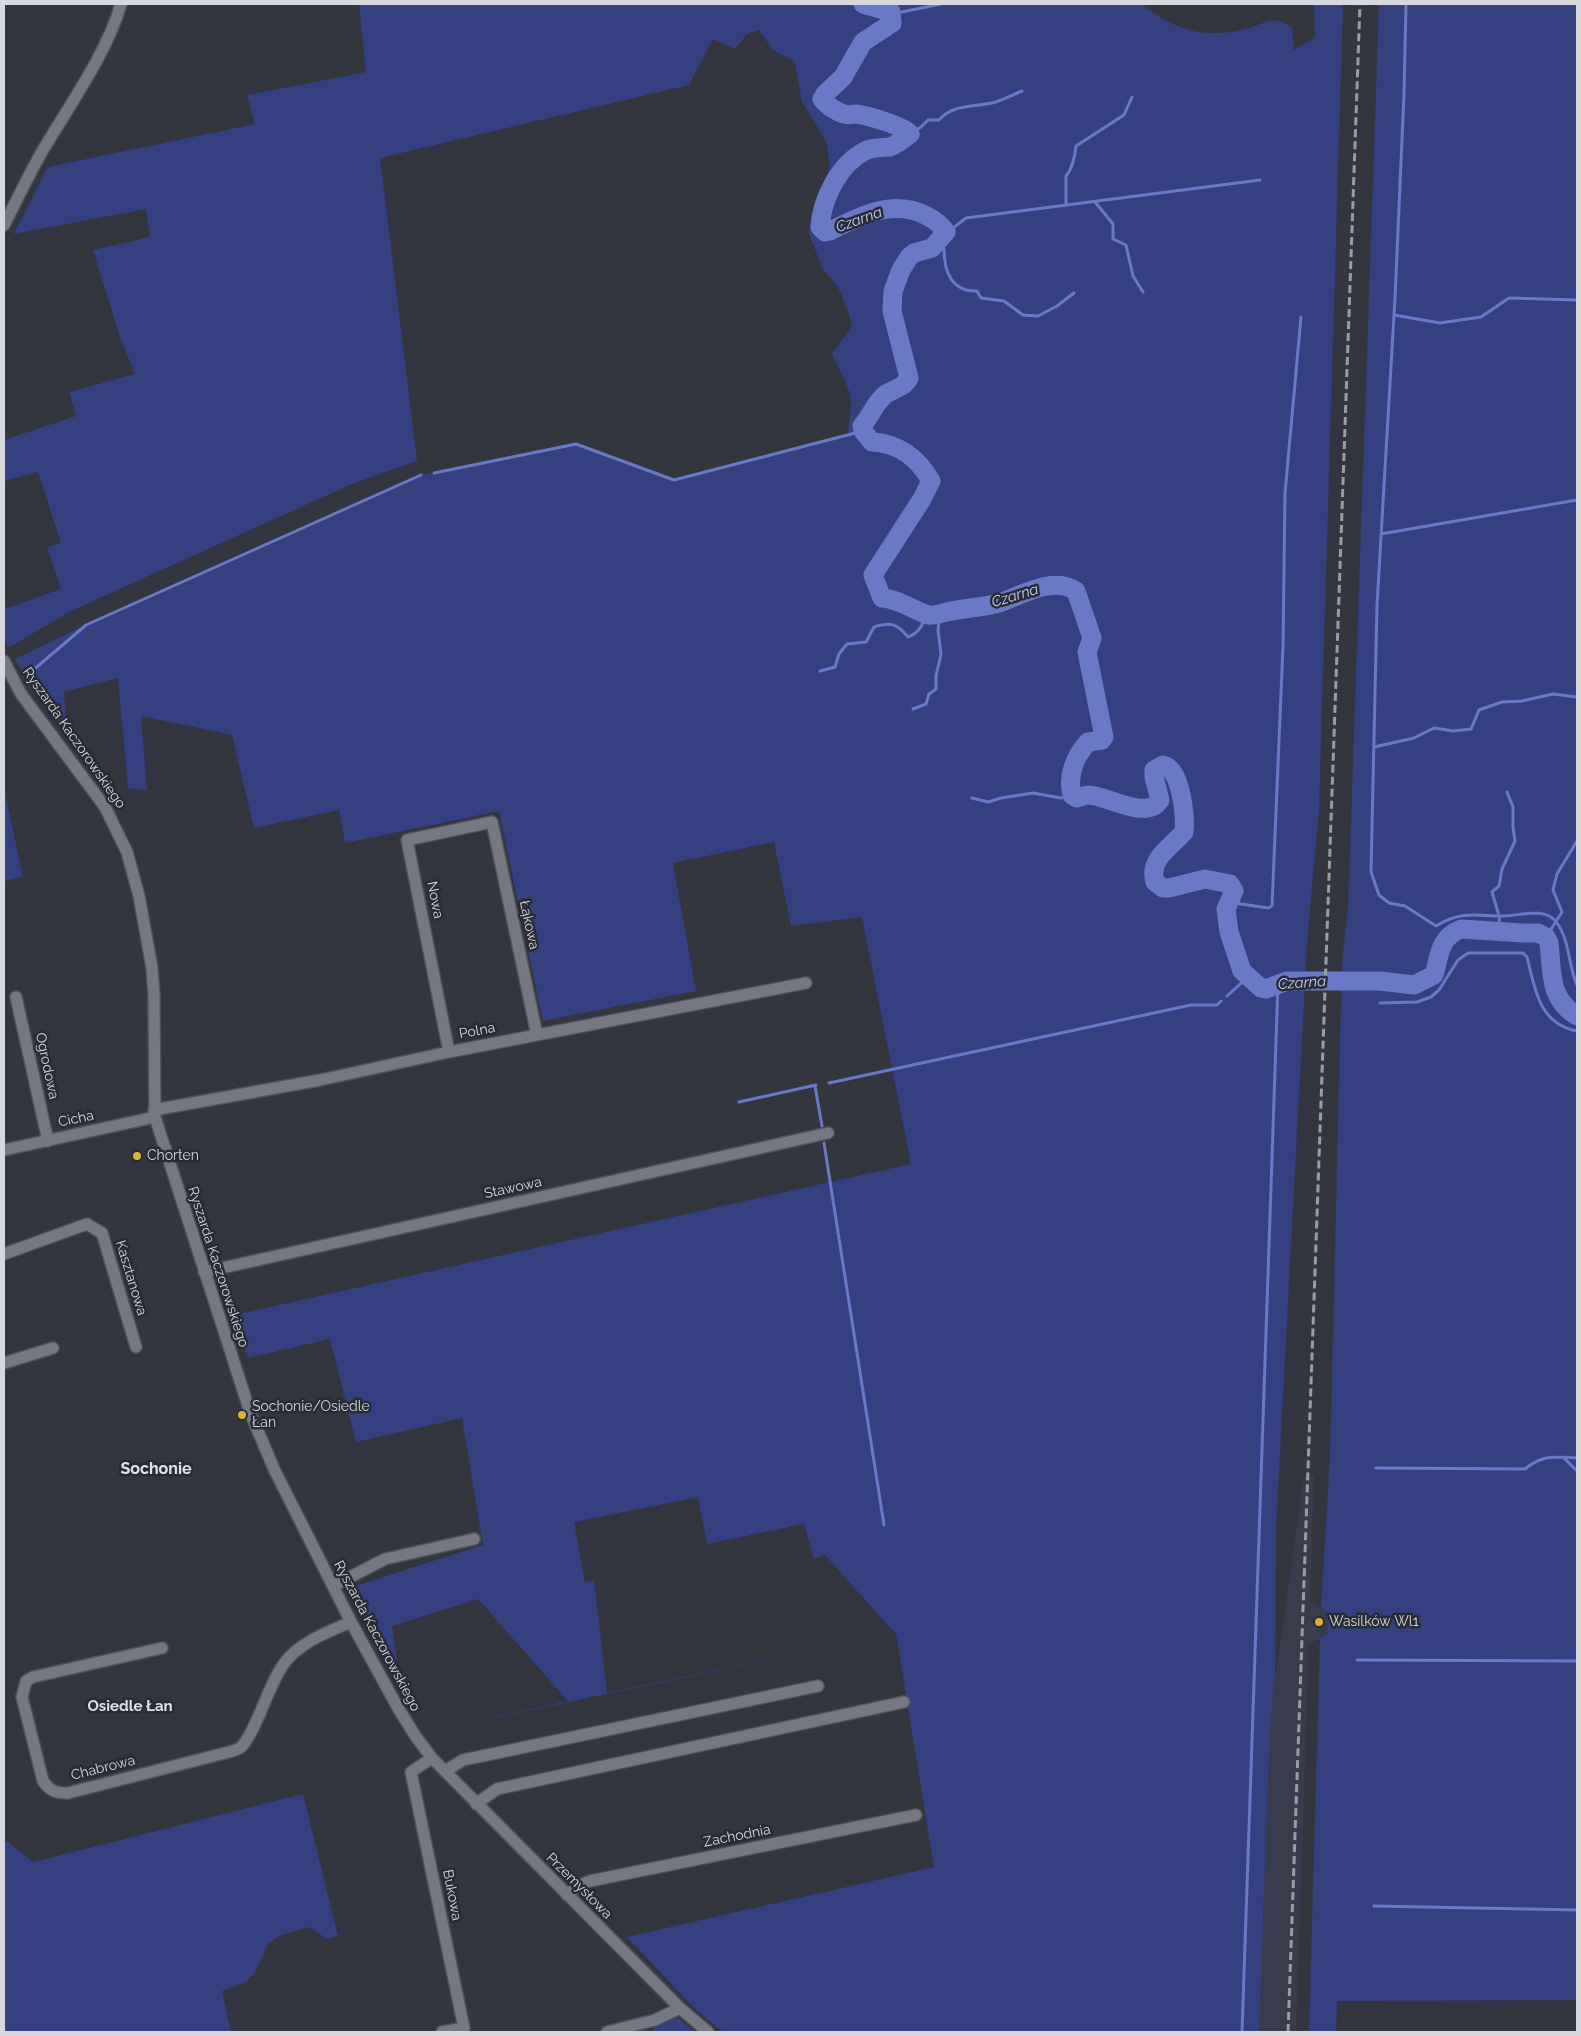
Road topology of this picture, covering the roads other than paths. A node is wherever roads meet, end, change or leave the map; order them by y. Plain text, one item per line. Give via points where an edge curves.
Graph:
1 (120, 4) edge
2 (4, 225) edge
3 (4, 661) edge
4 (492, 822) joint
5 (806, 983) dead end
6 (16, 997) dead end
7 (537, 1035) junction
8 (449, 1052) junction
9 (154, 1114) junction
10 (828, 1134) dead end
11 (48, 1141) junction
12 (4, 1150) edge
13 (4, 1254) edge
14 (204, 1272) junction
15 (136, 1347) dead end
16 (53, 1348) dead end
17 (4, 1363) edge
18 (474, 1539) dead end
19 (332, 1586) junction
20 (351, 1622) junction
21 (162, 1648) dead end
22 (818, 1686) dead end
23 (904, 1702) dead end
24 (432, 1758) junction
25 (445, 1772) junction
26 (476, 1804) junction
27 (916, 1815) dead end
28 (568, 1895) junction
29 (680, 2008) junction
30 (465, 2030) edge
31 (442, 2032) edge
32 (607, 2032) edge
33 (708, 2032) edge

1 - 2 street via 106,41 41,152
3 - 9 street, Ryszarda Kaczorowskiego via 21,694 105,807 127,852 152,968
4 - 7 street, Łąkowa
4 - 8 street, Nowa via 408,840
5 - 7 street, Polna
6 - 11 street, Ogrodowa
7 - 8 street, Polna
8 - 9 street, Polna
9 - 11 street, Cicha
9 - 14 street, Ryszarda Kaczorowskiego
10 - 14 street, Stawowa
11 - 12 street, Cicha
13 - 15 street, Kasztanowa via 87,1224 102,1234
14 - 19 street, Ryszarda Kaczorowskiego via 250,1412 274,1469
16 - 17 street
18 - 19 street via 385,1560
19 - 20 street, Ryszarda Kaczorowskiego
20 - 21 street, Chabrowa via 316,1637 284,1663 240,1748 68,1793 49,1789 43,1781 22,1697 26,1681
20 - 24 street, Ryszarda Kaczorowskiego via 398,1708
22 - 25 street via 463,1760
23 - 26 street via 497,1789
24 - 25 street, Przemysłowa
24 - 30 street, Bukowa via 411,1772
25 - 26 street, Przemysłowa
26 - 28 street, Przemysłowa
27 - 28 street, Zachodnia via 590,1881
28 - 29 street, Przemysłowa
29 - 32 street via 656,2020
29 - 33 street, Przemysłowa
30 - 31 street, Bukowa

